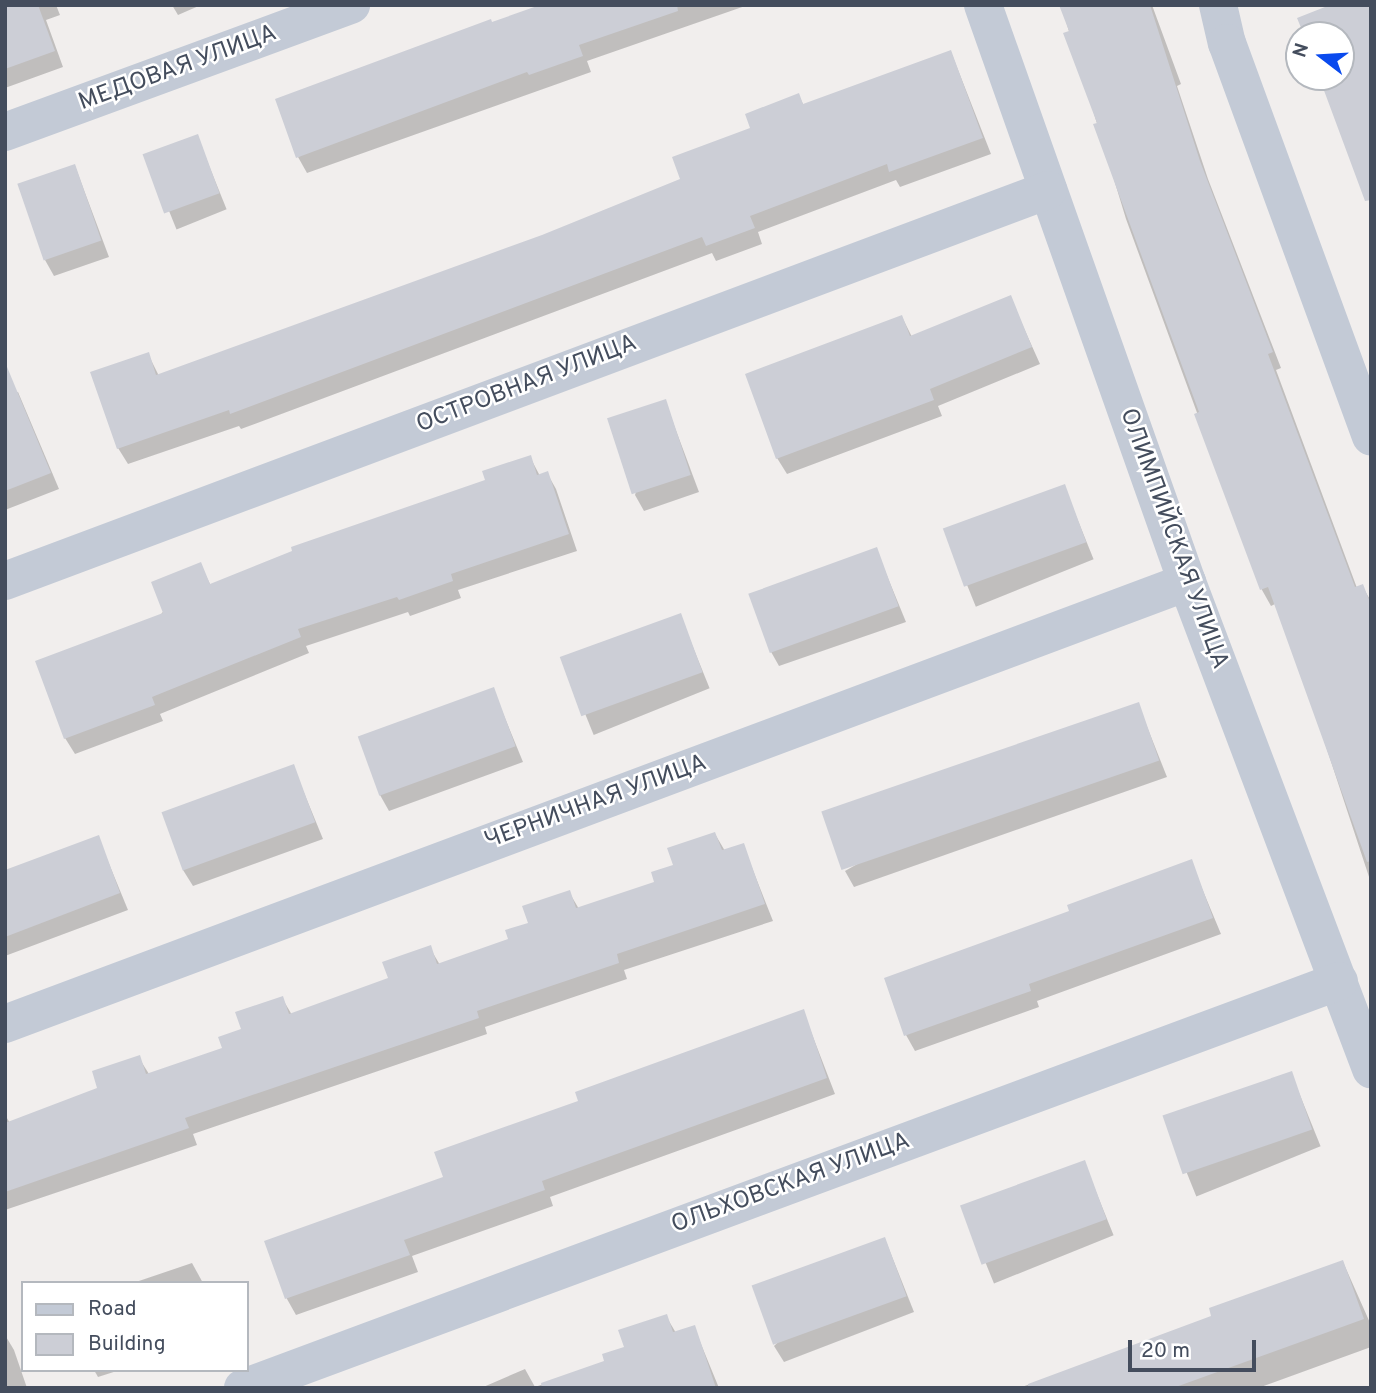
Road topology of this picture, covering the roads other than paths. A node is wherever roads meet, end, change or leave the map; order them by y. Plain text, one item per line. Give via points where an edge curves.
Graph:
1 (351, 5) edge
2 (983, 5) edge
3 (1219, 5) edge
4 (5, 132) edge
5 (1048, 190) junction
6 (1371, 437) edge
7 (5, 581) edge
8 (1187, 582) junction
9 (1339, 981) junction
10 (5, 1024) edge
11 (1371, 1069) edge
12 (243, 1388) edge

1 - 4 street, МЕДОВАЯ УЛИЦА
2 - 5 street, ОЛИМПИЙСКАЯ УЛИЦА
3 - 6 street via 1227,43
5 - 7 street, ОСТРОВНАЯ УЛИЦА
5 - 8 street, ОЛИМПИЙСКАЯ УЛИЦА
8 - 9 street, ОЛИМПИЙСКАЯ УЛИЦА
8 - 10 street, ЧЕРНИЧНАЯ УЛИЦА
9 - 11 street, ОЛИМПИЙСКАЯ УЛИЦА
9 - 12 street, ОЛЬХОВСКАЯ УЛИЦА

